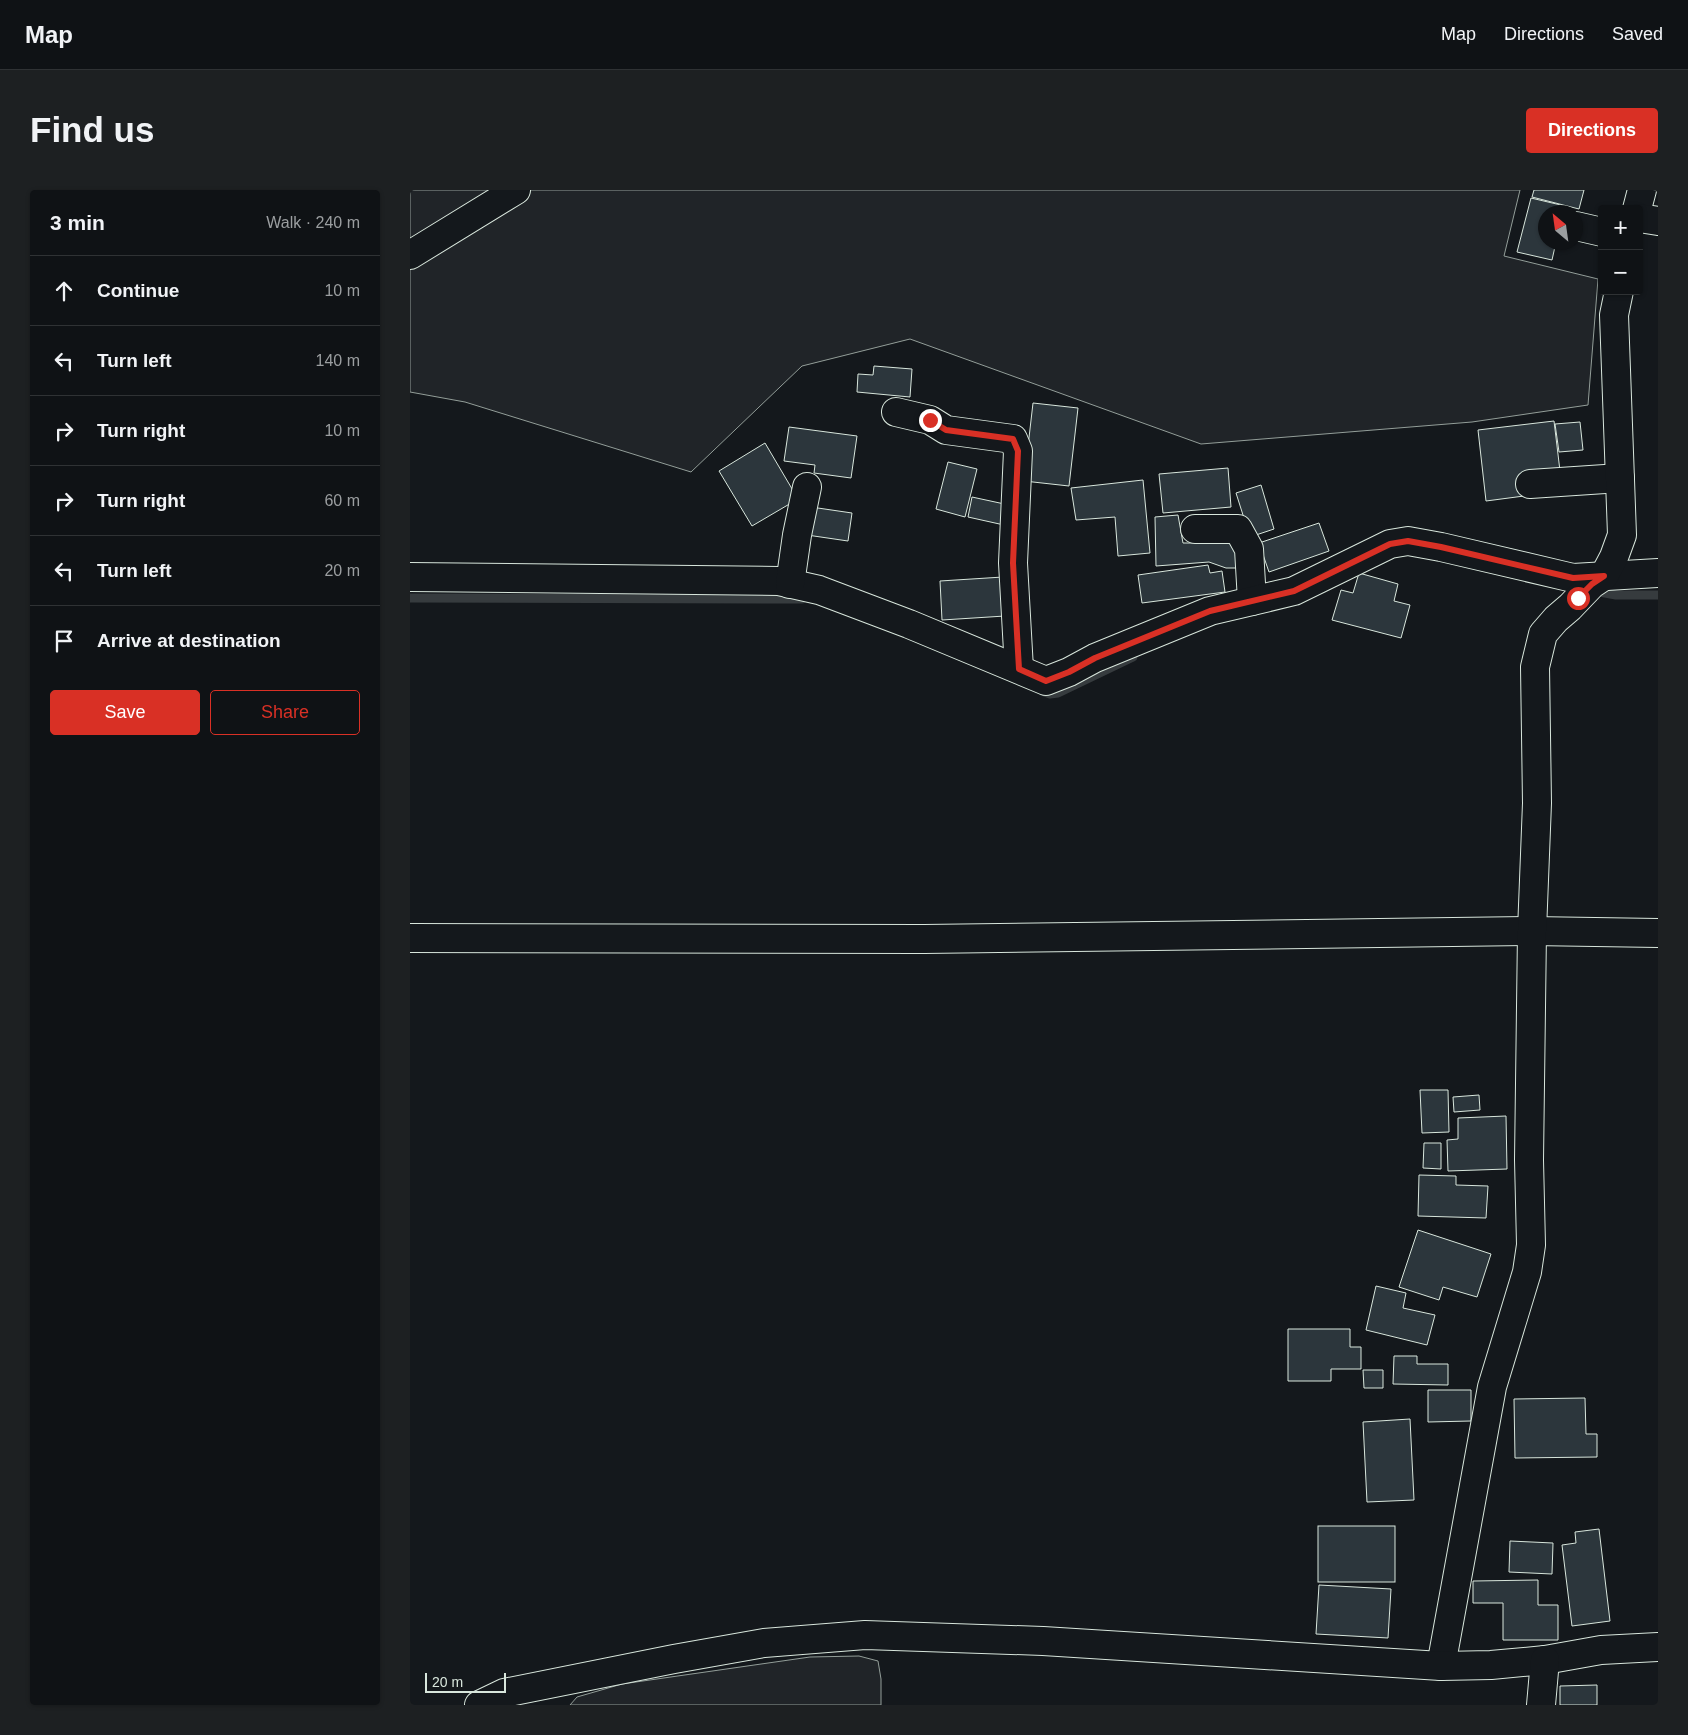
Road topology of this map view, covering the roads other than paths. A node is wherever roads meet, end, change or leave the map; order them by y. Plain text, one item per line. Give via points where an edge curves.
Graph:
1 (516, 190) edge
2 (1642, 190) edge
3 (1638, 205) edge
4 (1643, 219) edge
5 (1658, 221) edge
6 (1583, 228) edge
7 (1598, 231) edge
8 (410, 255) edge
9 (1618, 295) edge
10 (896, 412) dead end
11 (1620, 478) junction
12 (1530, 484) dead end
13 (807, 487) dead end
14 (1195, 529) dead end
15 (1658, 573) edge
16 (410, 577) edge
17 (790, 584) junction
18 (1592, 586) junction
19 (1252, 601) junction
20 (1019, 669) junction
21 (1532, 931) junction
22 (1658, 933) edge
23 (410, 938) edge
24 (1658, 1647) edge
25 (1545, 1660) junction
26 (1441, 1666) junction
27 (506, 1699) edge
28 (479, 1705) edge
29 (1541, 1705) edge

1 - 8 street
2 - 3 street
4 - 5 street
6 - 7 street
9 - 11 street via 1614,315
10 - 20 street via 930,420 946,430 1013,439 1018,451 1013,563
11 - 12 street
11 - 18 street via 1622,535 1614,556
13 - 17 street
14 - 19 street via 1238,529 1249,549
15 - 18 street
16 - 17 street via 779,581
17 - 20 street via 819,590
18 - 19 street via 1573,578 1408,541 1390,544 1294,591
18 - 21 street via 1543,634 1534,667 1537,803
19 - 20 street via 1210,611 1046,681
21 - 22 street
21 - 23 street via 924,939
21 - 26 street via 1531,1245 1492,1387
24 - 25 street via 1601,1650
25 - 26 street
25 - 29 street
26 - 27 street via 1043,1641 865,1635 764,1643 674,1658
27 - 28 street

